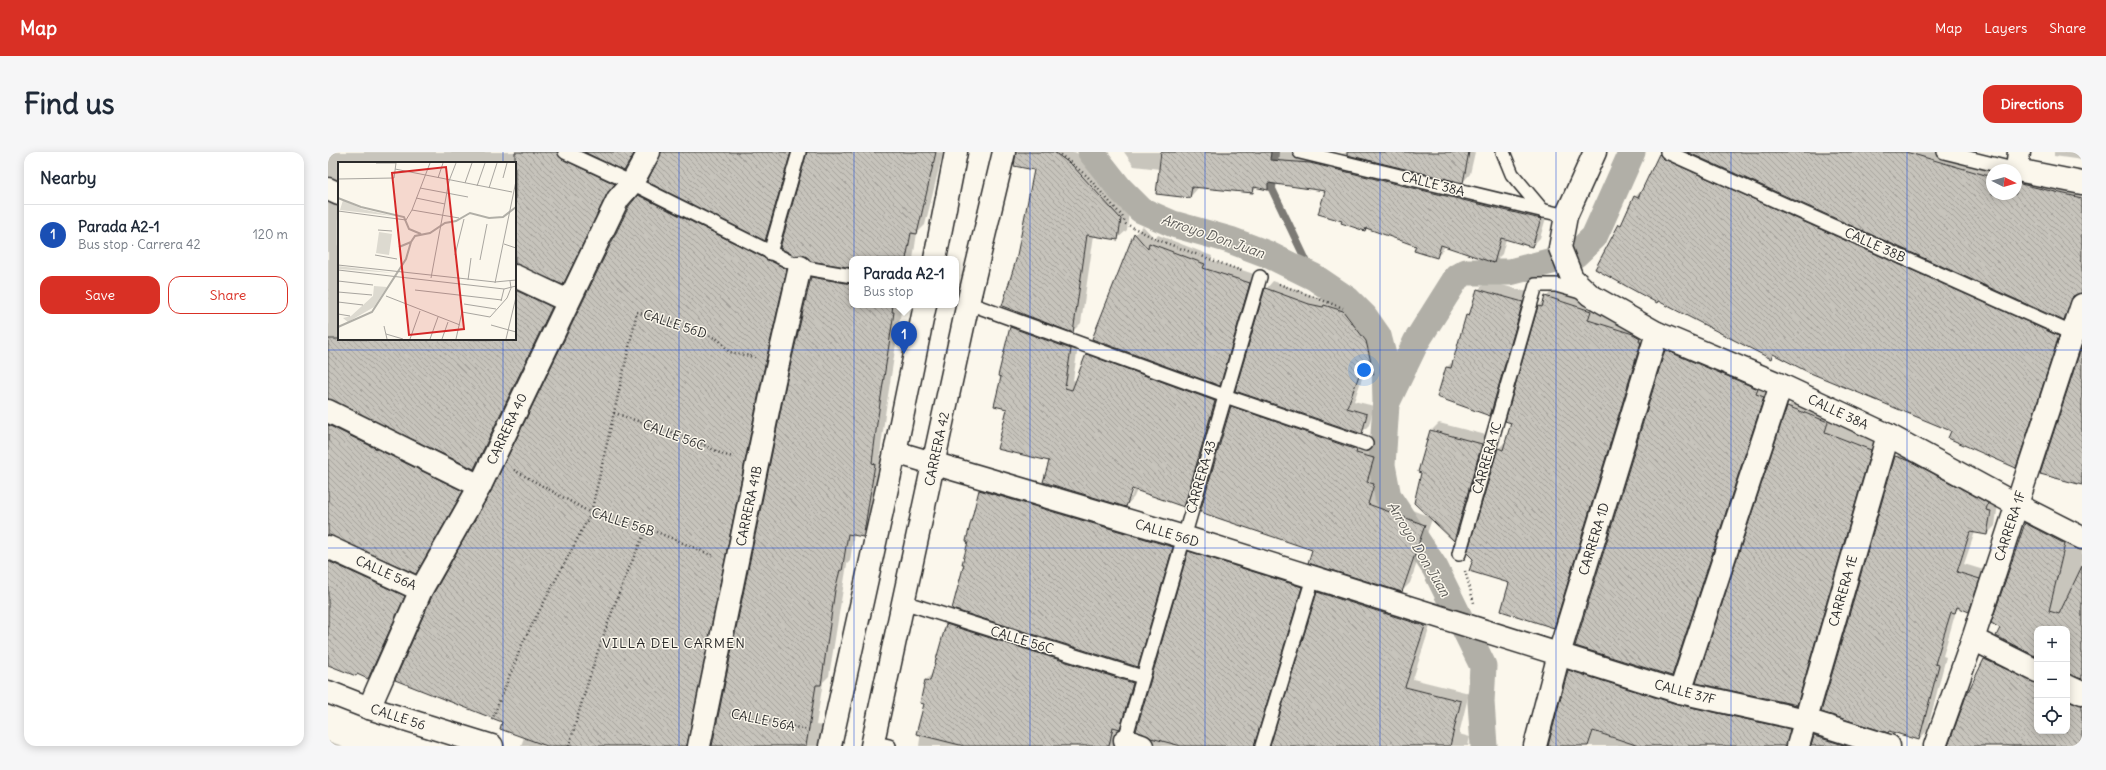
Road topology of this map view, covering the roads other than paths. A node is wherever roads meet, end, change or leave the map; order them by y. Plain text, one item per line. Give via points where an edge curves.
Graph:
1 (565, 152) edge
2 (649, 152) edge
3 (798, 152) edge
4 (956, 152) edge
5 (1004, 152) edge
6 (1300, 152) edge
7 (1503, 152) edge
8 (1594, 152) edge
9 (1667, 152) edge
10 (1944, 152) edge
11 (2018, 161) edge
12 (632, 183) junction
13 (2082, 183) edge
14 (328, 189) edge
15 (338, 194) edge
16 (1543, 211) junction
17 (1566, 216) junction
18 (770, 253) junction
19 (936, 256) edge
20 (800, 267) junction
21 (849, 275) edge
22 (516, 276) edge
23 (1260, 277) road end
24 (1536, 285) joint
25 (1590, 294) junction
26 (568, 301) junction
27 (968, 303) junction
28 (2082, 305) edge
29 (924, 308) edge
30 (1657, 333) junction
31 (2078, 335) edge
32 (1781, 385) junction
33 (1225, 396) junction
34 (328, 411) edge
35 (1888, 435) junction
36 (1366, 444) dead end
37 (895, 452) junction
38 (934, 464) junction
39 (480, 486) junction
40 (2017, 505) junction
41 (1184, 537) junction
42 (2082, 538) edge
43 (328, 547) edge
44 (1459, 554) road end
45 (1313, 578) junction
46 (421, 590) junction
47 (902, 602) junction
48 (1483, 630) joint
49 (1973, 638) junction
50 (1559, 654) junction
51 (2034, 669) edge
52 (1142, 677) junction
53 (2070, 688) edge
54 (328, 692) edge
55 (1680, 692) junction
56 (2082, 694) edge
57 (369, 708) junction
58 (1806, 720) junction
59 (832, 740) edge
60 (1130, 744) edge
61 (488, 745) edge
62 (878, 745) edge
63 (699, 746) edge
64 (1262, 746) edge
65 (1535, 746) edge
66 (1798, 746) edge
67 (1889, 746) edge
68 (1935, 746) edge

1 - 12 lane
2 - 12 street, CARRERA 40
3 - 18 lane
4 - 19 street
5 - 27 street, CARRERA 42
6 - 16 lane, CALLE 38A
7 - 16 lane via 1512,174
8 - 17 street
9 - 31 lane, CALLE 38B
10 - 11 lane
11 - 13 street
12 - 18 lane
12 - 26 street, CARRERA 40 via 618,199
14 - 15 street
16 - 17 lane, CALLE 38A
17 - 25 street, CALLE 38A via 1560,248 1572,278
18 - 20 lane
20 - 21 lane
20 - 63 street, CARRERA 41B
22 - 26 street
23 - 33 lane, CARRERA 43
24 - 25 lane, CALLE 38A via 1556,285
24 - 44 lane, CARRERA 1C
25 - 30 street, CALLE 38A
26 - 39 street, CARRERA 40
27 - 33 lane
27 - 38 street, CARRERA 42
28 - 31 street, CARRERA 1F
29 - 37 street
30 - 32 street, CALLE 38A
30 - 50 street, CARRERA 1D
31 - 40 street, CARRERA 1F
32 - 35 street, CALLE 38A
32 - 55 street
33 - 36 lane
33 - 41 lane, CARRERA 43
34 - 39 street
35 - 40 street, CALLE 38A
35 - 58 street, CARRERA 1E
37 - 38 street, CALLE 56D
37 - 59 street
38 - 41 street, CALLE 56D
38 - 47 street, CARRERA 42
39 - 46 street, CARRERA 40
40 - 42 street, CALLE 38A
40 - 49 street, CARRERA 1F
41 - 45 street, CALLE 56D
41 - 52 lane, CARRERA 43
43 - 46 street, CALLE 56A
45 - 48 street, CALLE 56D
45 - 64 lane
46 - 57 street, CARRERA 40
47 - 52 lane, CALLE 56C
47 - 62 street, CARRERA 42
48 - 50 street, CALLE 37F
49 - 51 street
49 - 68 street, CARRERA 1F
50 - 55 street, CALLE 37F
50 - 65 street, CARRERA 1D
52 - 60 lane, CARRERA 43
53 - 56 street
54 - 57 street, CALLE 56
55 - 58 street, CALLE 37F
57 - 61 street, CALLE 56
58 - 66 street, CARRERA 1E
58 - 67 street, CALLE 37F

